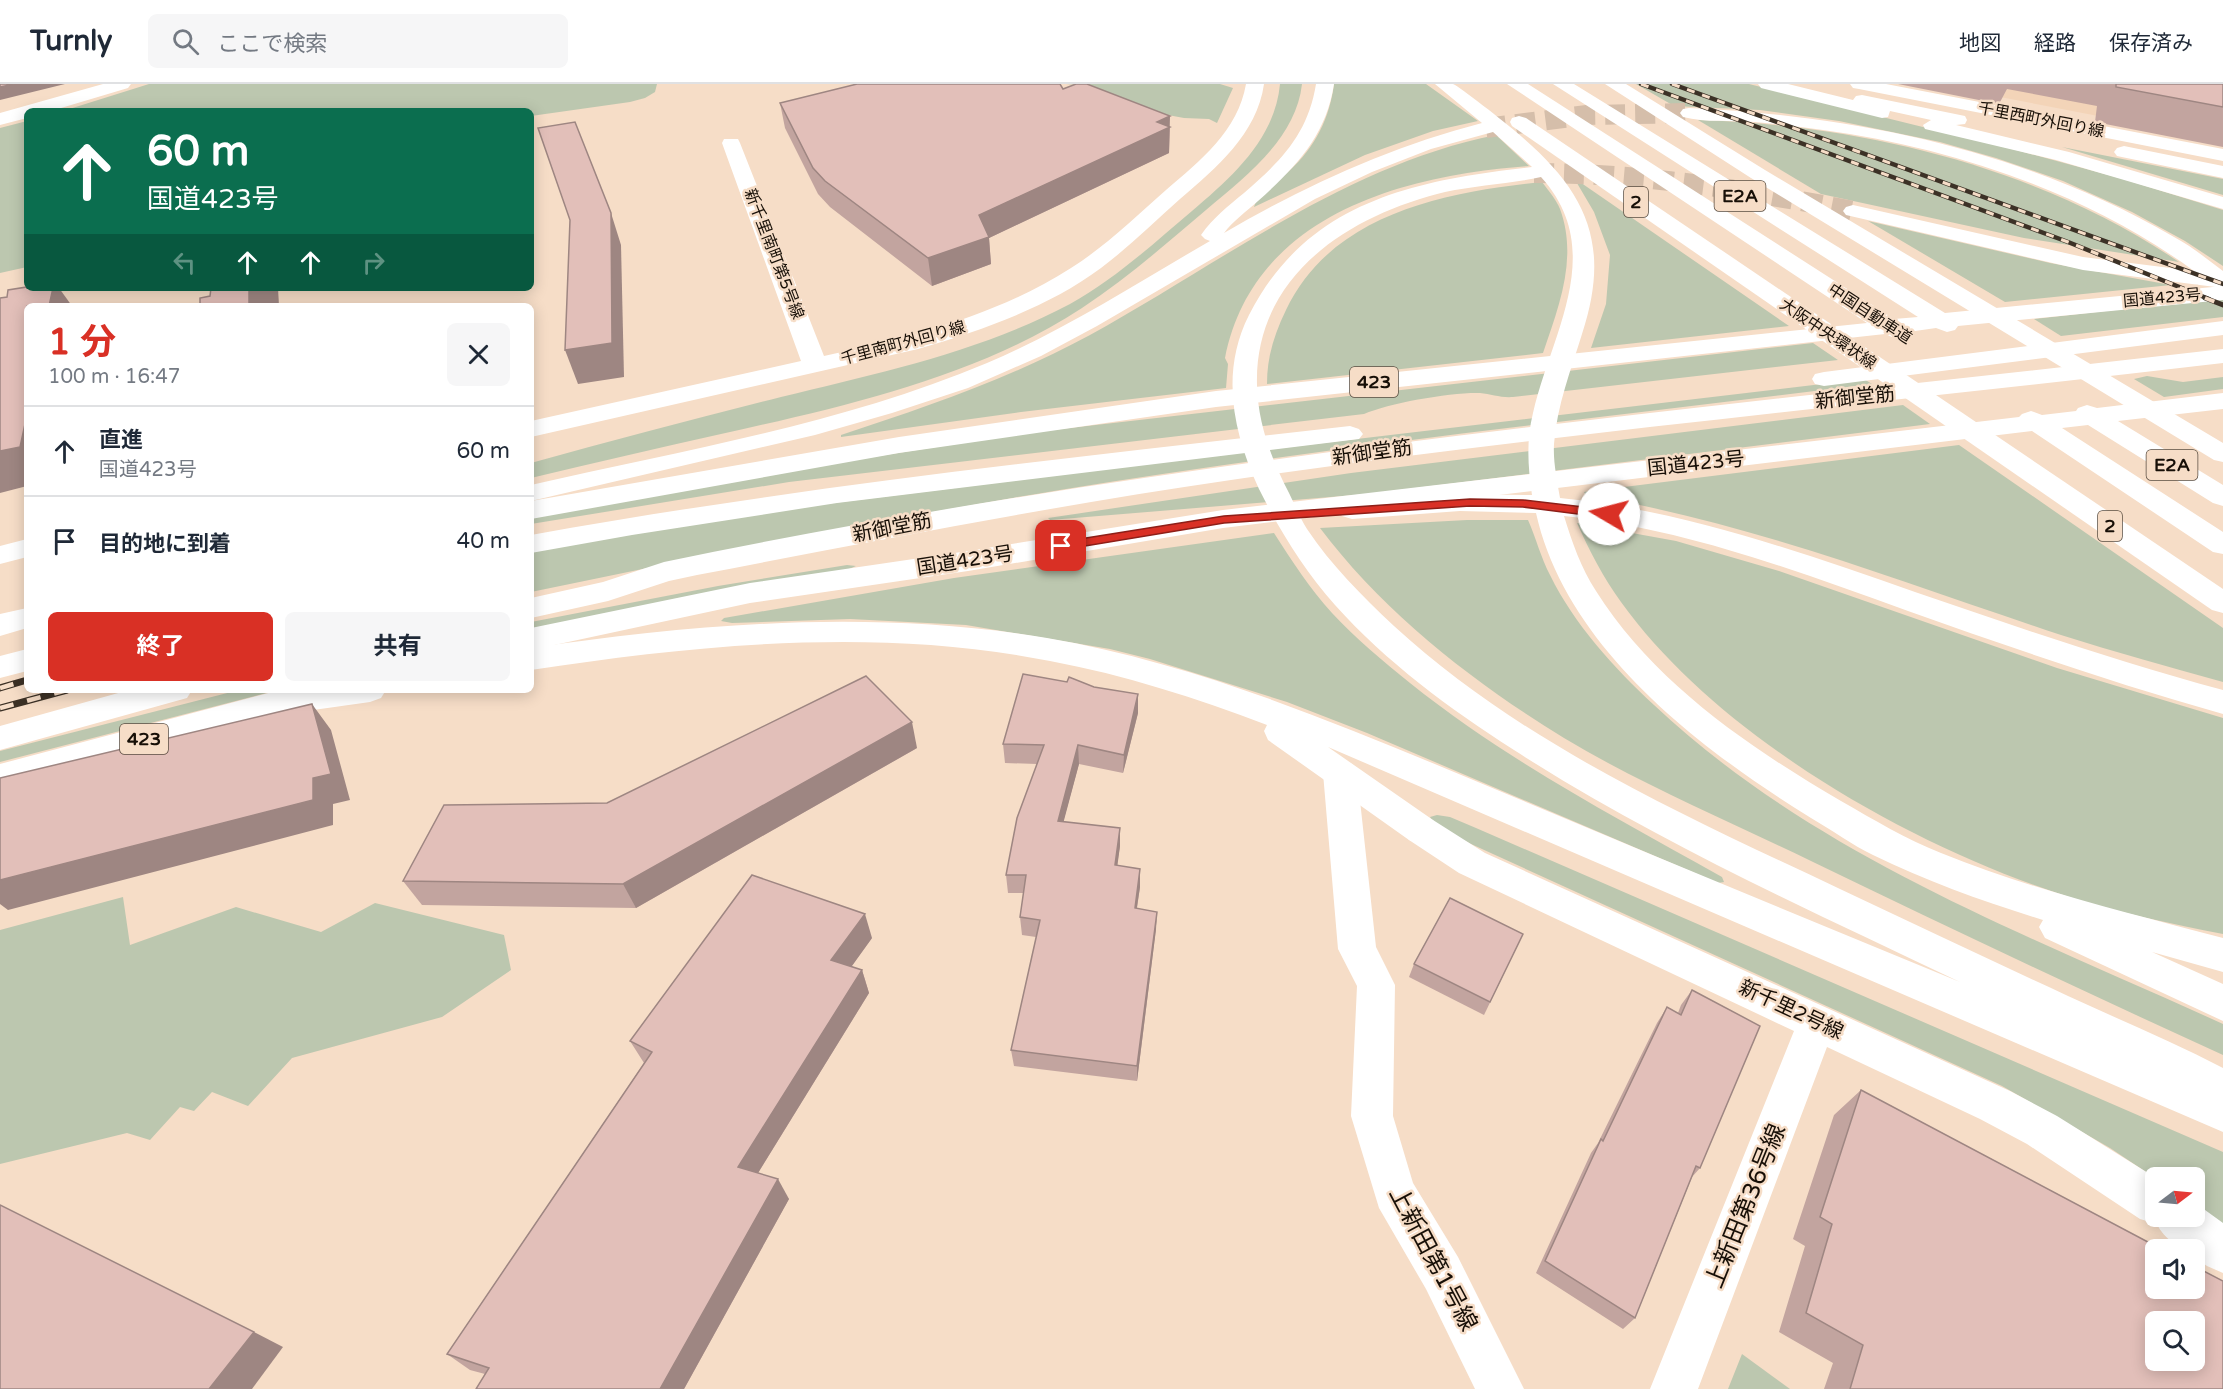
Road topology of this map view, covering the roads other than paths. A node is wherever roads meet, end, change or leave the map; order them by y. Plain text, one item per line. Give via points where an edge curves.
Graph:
1 (122, 84) edge
2 (1255, 84) edge
3 (1325, 84) edge
4 (1444, 84) edge
5 (1464, 84) edge
6 (1516, 84) edge
7 (1562, 84) edge
8 (1614, 84) edge
9 (1767, 84) edge
10 (1778, 84) edge
11 (1859, 84) edge
12 (42, 108) edge
13 (1689, 112) tunnel mouth
14 (24, 113) edge
15 (0, 119) edge
16 (1486, 128) tunnel mouth
17 (731, 143) dead end
18 (2223, 155) edge
19 (2223, 172) edge
20 (1534, 173) tunnel mouth
21 (2223, 202) edge
22 (1853, 211) tunnel mouth
23 (1166, 276) junction
24 (2223, 280) edge
25 (2223, 293) edge
26 (2223, 328) edge
27 (2223, 356) edge
28 (815, 365) junction
29 (2223, 401) edge
30 (534, 428) edge
31 (2223, 454) edge
32 (534, 492) edge
33 (2223, 497) edge
34 (534, 509) edge
35 (1265, 515) junction
36 (1224, 519) junction
37 (534, 543) edge
38 (2223, 545) edge
39 (24, 549) edge
40 (0, 555) edge
41 (608, 591) junction
42 (2223, 603) edge
43 (534, 607) edge
44 (24, 619) edge
45 (0, 625) edge
46 (534, 638) edge
47 (534, 660) edge
48 (24, 661) edge
49 (0, 667) edge
50 (1209, 691) junction
51 (165, 693) edge
52 (314, 693) edge
53 (348, 693) edge
54 (289, 701) junction
55 (2223, 702) edge
56 (0, 738) edge
57 (1340, 773) junction
58 (0, 777) edge
59 (1883, 844) junction
60 (2223, 955) edge
61 (2223, 1003) edge
62 (1817, 1022) junction
63 (2223, 1090) edge
64 (2223, 1112) edge
65 (2145, 1196) edge
66 (2191, 1227) edge
67 (2223, 1250) edge
68 (1500, 1389) edge
69 (1674, 1389) edge

1 - 12 main road
2 - 28 main road, 千里南町外回り線 via 1242,121 1217,155 1127,236 1078,274 1025,302 950,332
3 - 23 main road via 1319,115 1296,152 1218,226 1206,244
4 - 59 main road via 1529,153 1555,182 1581,228 1585,260 1582,290 1549,400 1541,447 1554,529 1586,599 1669,694 1730,745 1768,774
5 - 42 main road, 大阪中央環状線 / 2
6 - 38 main road, 中国自動車道 / E2A
7 - 33 main road, 中国自動車道 / E2A
8 - 31 main road
9 - 21 main road via 2062,156
10 - 19 main road
11 - 18 main road, 千里西町外回り線
13 - 24 main road via 1824,124 1967,156 2106,209
14 - 15 main road
16 - 23 main road via 1409,149 1352,172 1243,229
17 - 28 main road, 新千里南町第5号線
20 - 63 main road via 1468,180 1417,192 1359,214 1331,230 1292,263 1274,287 1254,327 1243,380 1249,425 1262,469 1298,536 1332,583 1400,650 1542,752 1708,844
22 - 24 main road via 2046,256 2169,276
23 - 32 main road via 1033,351 917,398 833,423
25 - 34 main road, 国道423号 / 423 via 2023,311 1216,399 899,445
26 - 37 main road, 新御堂筋 via 842,494
27 - 41 main road, 新御堂筋 via 1467,441 1209,475 971,513 697,565
28 - 30 main road, 千里南町外回り線
29 - 35 main road, 国道423号
35 - 36 main road, 国道423号
35 - 55 main road via 1470,502 1523,503 1672,525 1767,551 2068,657
36 - 41 main road via 925,545 664,586
36 - 46 main road, 国道423号 via 761,591
39 - 40 main road
41 - 43 main road, 新御堂筋
44 - 45 main road
47 - 50 main road via 714,635 891,633 1043,649 1120,665
48 - 49 main road
50 - 57 main road, 新千里2号線 via 1295,740
50 - 64 main road via 1341,739
51 - 56 main road, 423
52 - 54 main road, 423
53 - 54 main road
54 - 58 main road, 423
57 - 62 main road, 新千里2号線 via 1472,863
57 - 68 main road, 上新田第1号線 via 1357,949 1376,985 1374,1131 1394,1193 1442,1273
59 - 60 main road via 2034,902
59 - 61 main road via 1956,882
62 - 65 main road, 新千里2号線 via 2023,1120
62 - 69 main road, 上新田第36号線
66 - 67 main road

